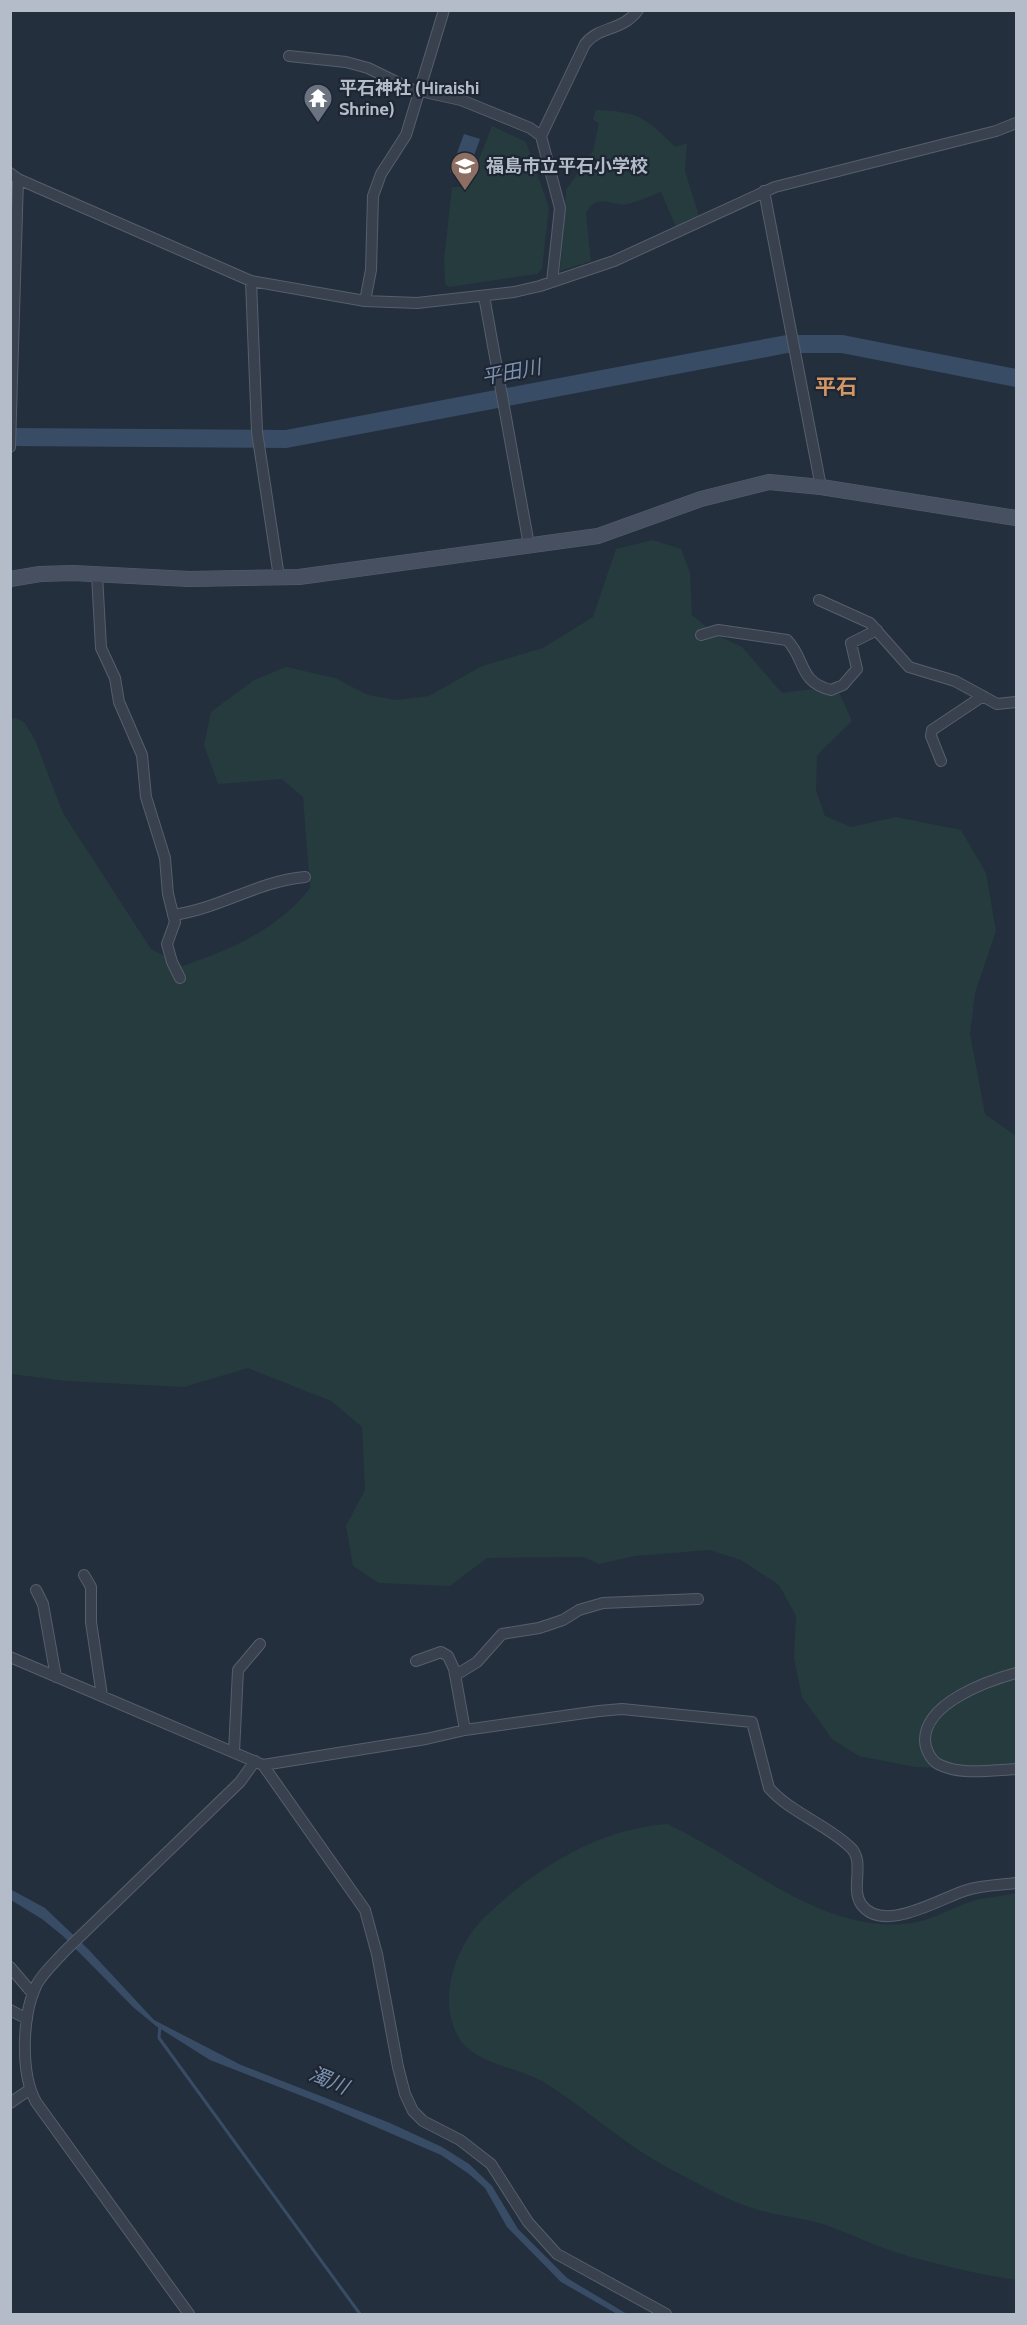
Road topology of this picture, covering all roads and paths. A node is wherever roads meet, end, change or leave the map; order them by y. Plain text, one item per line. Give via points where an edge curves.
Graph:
1 (444, 10) edge
2 (638, 10) edge
3 (289, 56) dead end
4 (419, 92) junction
5 (1017, 123) edge
6 (541, 136) junction
7 (14, 176) edge
8 (764, 191) junction
9 (251, 281) junction
10 (552, 282) junction
11 (484, 296) junction
12 (365, 301) junction
13 (11, 429) edge
14 (10, 445) edge
15 (820, 487) junction
16 (1017, 518) edge
17 (529, 545) junction
18 (97, 574) junction
19 (279, 577) junction
20 (10, 579) edge
21 (819, 600) dead end
22 (877, 630) junction
23 (701, 635) dead end
24 (983, 696) junction
25 (1017, 702) edge
26 (940, 761) dead end
27 (305, 878) dead end
28 (173, 915) junction
29 (180, 978) dead end
30 (84, 1575) dead end
31 (36, 1590) dead end
32 (698, 1599) dead end
33 (260, 1644) dead end
34 (10, 1657) edge
35 (416, 1661) dead end
36 (1017, 1672) edge
37 (456, 1675) junction
38 (56, 1677) junction
39 (102, 1696) junction
40 (465, 1730) junction
41 (234, 1752) junction
42 (259, 1763) junction
43 (1017, 1769) edge
44 (1017, 1883) edge
45 (10, 1967) edge
46 (33, 1994) junction
47 (10, 2010) edge
48 (27, 2019) junction
49 (29, 2090) junction
50 (10, 2103) edge
51 (189, 2314) edge
52 (666, 2314) edge

1 - 4 street
2 - 6 street via 627,23 596,33 585,44
3 - 4 street via 368,68
4 - 6 street via 461,100
4 - 12 street via 406,135 381,174 373,196 371,270
5 - 8 street
6 - 10 street via 560,208
7 - 9 street
7 - 13 street
8 - 10 street via 614,261
8 - 15 street
9 - 12 street
9 - 19 street via 257,433
10 - 11 street
11 - 12 street via 417,303
11 - 17 street
13 - 14 street
15 - 16 street
15 - 17 street via 763,483 701,499 598,536
17 - 19 street
18 - 19 street via 189,579
18 - 20 street via 40,573
18 - 28 street via 101,648 142,755 146,797 165,858
21 - 22 street via 855,614
22 - 23 street via 851,643 857,669 843,685 831,690 815,684 804,673 787,639 718,630
22 - 24 street via 909,667 955,681
24 - 25 street via 997,704
24 - 26 street via 932,730
27 - 28 street via 278,880 192,912
28 - 29 street via 175,922 167,944
30 - 39 street via 90,1587
31 - 38 street via 43,1604
32 - 37 street via 603,1603 539,1628 502,1634 477,1662
33 - 41 street via 238,1670
34 - 38 street
35 - 37 street via 444,1653
36 - 43 street via 987,1681 941,1708 925,1738 937,1763 952,1769
37 - 40 street
38 - 39 street
39 - 41 street
40 - 42 street
40 - 44 street via 622,1709 752,1722 769,1788 852,1848 858,1870 858,1896 861,1904 872,1912 899,1916 969,1889
41 - 42 street
42 - 46 street via 64,1952 38,1982
42 - 52 street via 365,1910 398,2067 413,2111 491,2164 528,2222 557,2254
45 - 46 street
46 - 48 street
47 - 48 street
48 - 49 street
49 - 50 street
49 - 51 street

